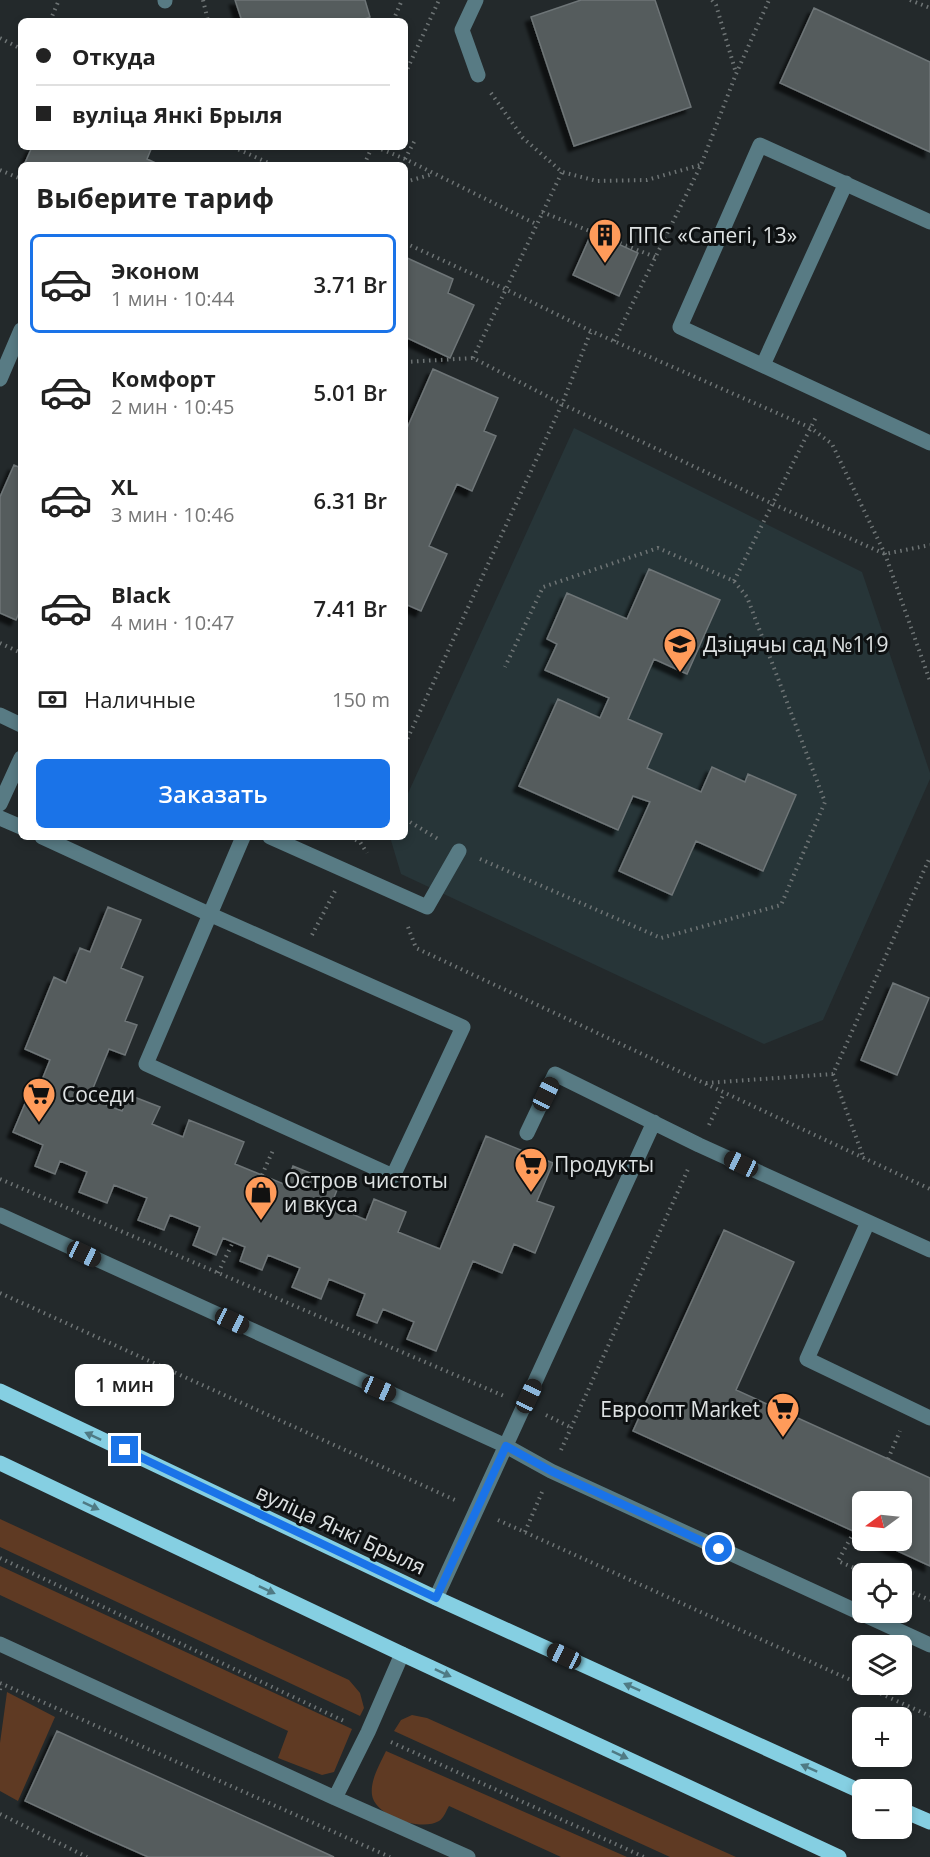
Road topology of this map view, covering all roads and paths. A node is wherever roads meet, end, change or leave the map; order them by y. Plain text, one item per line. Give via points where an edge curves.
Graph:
1 (59, 0) edge
2 (203, 0) edge
3 (402, 0) edge
4 (439, 0) edge
5 (476, 0) edge
6 (712, 0) edge
7 (769, 0) edge
8 (910, 0) edge
9 (930, 8) edge
10 (51, 18) edge
11 (207, 18) edge
12 (394, 18) edge
13 (0, 38) edge
14 (18, 47) edge
15 (408, 67) edge
16 (736, 74) junction
17 (478, 75) joint
18 (415, 140) dead end
19 (240, 150) edge
20 (382, 150) edge
21 (405, 159) junction
22 (266, 162) edge
23 (700, 165) junction
24 (0, 170) edge
25 (562, 172) junction
26 (435, 174) junction
27 (18, 178) edge
28 (408, 181) edge
29 (846, 183) junction
30 (542, 212) junction
31 (930, 222) edge
32 (536, 224) junction
33 (408, 244) edge
34 (655, 257) junction
35 (505, 289) junction
36 (591, 332) junction
37 (18, 337) edge
38 (614, 340) junction
39 (473, 358) junction
40 (408, 362) edge
41 (763, 365) junction
42 (0, 379) edge
43 (826, 395) junction
44 (562, 404) junction
45 (811, 428) junction
46 (930, 443) edge
47 (773, 504) junction
48 (930, 545) edge
49 (885, 554) junction
50 (734, 581) junction
51 (0, 644) edge
52 (18, 652) edge
53 (505, 667) dead end
54 (930, 681) edge
55 (0, 715) edge
56 (18, 724) edge
57 (408, 738) edge
58 (18, 765) edge
59 (0, 804) edge
60 (0, 818) edge
61 (408, 821) edge
62 (18, 826) edge
63 (48, 840) edge
64 (242, 840) edge
65 (277, 840) edge
66 (361, 840) edge
67 (362, 840) edge
68 (459, 851) junction
69 (930, 856) edge
70 (372, 859) dead end
71 (346, 871) junction
72 (396, 893) junction
73 (208, 914) junction
74 (301, 955) junction
75 (833, 1074) junction
76 (704, 1083) junction
77 (724, 1093) junction
78 (654, 1122) junction
79 (527, 1133) dead end
80 (699, 1145) junction
81 (864, 1159) junction
82 (0, 1179) edge
83 (930, 1189) edge
84 (0, 1215) edge
85 (868, 1222) junction
86 (232, 1242) dead end
87 (930, 1250) edge
88 (219, 1273) junction
89 (0, 1391) edge
90 (525, 1405) junction
91 (911, 1408) junction
92 (930, 1418) edge
93 (572, 1428) junction
94 (506, 1446) junction
95 (888, 1459) dead end
96 (0, 1463) edge
97 (551, 1471) junction
98 (525, 1532) dead end
99 (852, 1536) edge
100 (0, 1558) edge
101 (852, 1567) edge
102 (912, 1592) edge
103 (436, 1598) junction
104 (930, 1600) edge
105 (0, 1644) edge
106 (930, 1646) edge
107 (402, 1654) junction
108 (1, 1684) edge
109 (0, 1690) edge
110 (368, 1732) junction
111 (852, 1787) edge
112 (335, 1798) junction
113 (0, 1814) edge
114 (912, 1814) edge
115 (930, 1822) edge
116 (87, 1857) edge
117 (390, 1857) edge
118 (468, 1857) edge
119 (644, 1857) edge
120 (839, 1857) edge

1 - 10 path
2 - 11 path
3 - 12 path
4 - 15 path
5 - 17 lane via 462,30
6 - 16 path
7 - 16 path
8 - 9 path
13 - 14 path
16 - 23 path
17 - 25 path via 523,138
18 - 21 path
19 - 22 path
20 - 21 path
21 - 26 path
23 - 25 path via 647,180 597,181
23 - 34 path
24 - 27 path
25 - 30 path
26 - 28 path
26 - 32 path
29 - 31 lane
29 - 41 lane
29 - 41 lane via 760,146 680,327
30 - 32 path
30 - 34 path
32 - 35 path
33 - 35 path
34 - 38 path
35 - 36 path
35 - 39 path
36 - 38 path
36 - 44 path
37 - 42 lane
38 - 45 path
39 - 40 path
39 - 44 path
41 - 43 lane
43 - 45 path
43 - 46 lane
44 - 47 path
44 - 57 path
45 - 47 path
45 - 49 path via 832,444
47 - 49 path
47 - 50 path
48 - 49 path
49 - 54 path
50 - 53 path via 658,548 543,587
50 - 68 path via 747,597 825,802 781,905 661,938
51 - 52 path
55 - 56 lane
58 - 59 lane
60 - 62 lane
61 - 68 path
63 - 73 lane
64 - 73 lane
65 - 71 lane
66 - 71 path
67 - 70 path
68 - 72 lane via 426,907
69 - 75 path
71 - 72 lane
71 - 74 path
72 - 76 path via 416,948
73 - 74 lane
73 - 74 lane via 146,1064 393,1176 463,1027
75 - 76 path
75 - 81 path
76 - 77 path
77 - 80 path
77 - 81 path
78 - 79 lane via 555,1074
78 - 80 lane
78 - 90 lane
80 - 85 lane
80 - 93 path
81 - 83 path
82 - 88 path
84 - 94 lane
85 - 87 lane
85 - 91 lane via 807,1359
86 - 88 path
88 - 90 path
103 -> 89 main road, вуліца Янкі Брыля
90 - 93 path
90 - 94 lane
91 - 92 lane
91 - 95 path
93 - 97 path
94 - 97 lane
94 - 103 lane
96 -> 107 main road
97 - 98 path
97 - 106 lane
99 - 101 path via 838,1561
100 - 110 path
102 - 104 path
111 -> 103 main road, вуліца Янкі Брыля
105 - 112 lane
107 - 110 lane
107 -> 120 main road
108 - 109 path
108 - 117 path
110 - 112 lane
110 - 119 path
112 - 118 lane
113 - 116 path
114 - 115 main road

